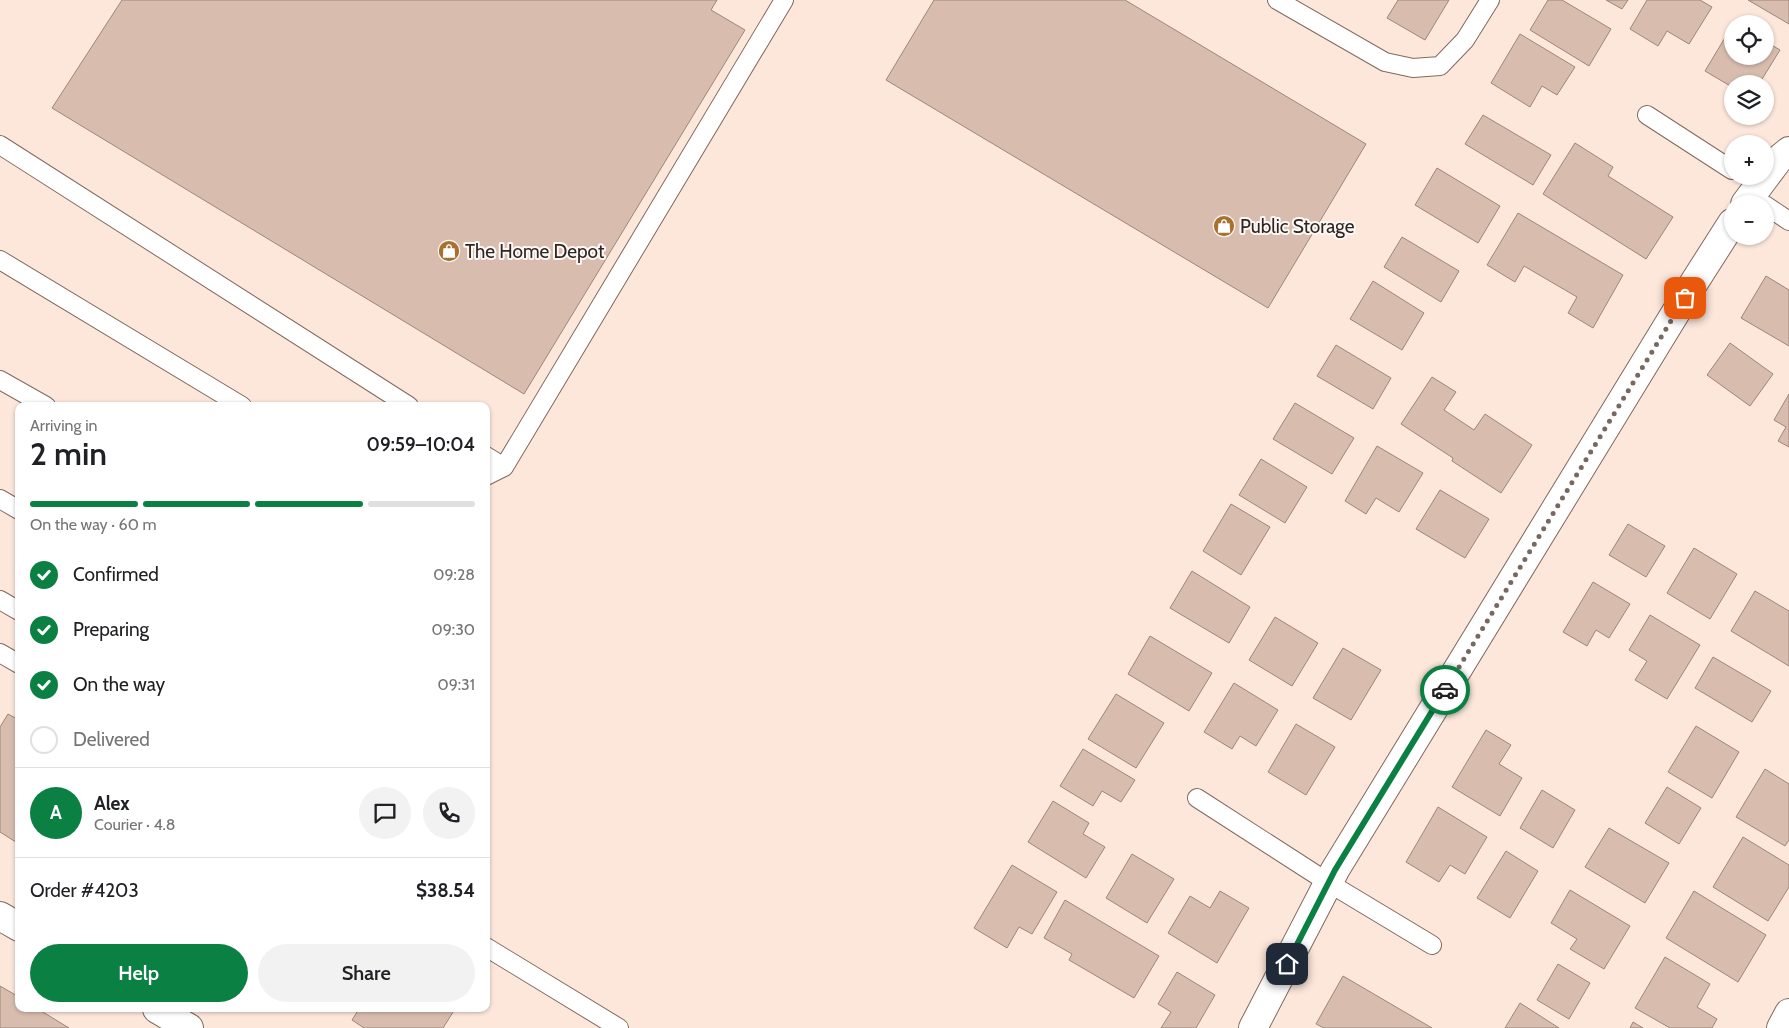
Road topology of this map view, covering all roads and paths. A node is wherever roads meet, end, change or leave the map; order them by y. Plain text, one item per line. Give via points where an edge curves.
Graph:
1 (784, 0) edge
2 (1277, 0) edge
3 (1490, 0) edge
4 (1647, 115) dead end
5 (0, 145) edge
6 (1789, 151) edge
7 (1724, 165) edge
8 (1754, 195) edge
9 (1774, 209) edge
10 (1789, 220) edge
11 (1724, 236) edge
12 (0, 260) edge
13 (0, 380) edge
14 (39, 402) edge
15 (235, 402) edge
16 (403, 402) edge
17 (490, 458) edge
18 (504, 467) junction
19 (490, 474) edge
20 (0, 499) edge
21 (15, 508) edge
22 (0, 600) edge
23 (15, 609) edge
24 (0, 653) edge
25 (15, 662) edge
26 (1197, 798) dead end
27 (1329, 883) junction
28 (0, 916) edge
29 (15, 925) edge
30 (1432, 945) dead end
31 (490, 949) edge
32 (162, 1012) edge
33 (1789, 1013) edge
34 (189, 1028) edge
35 (619, 1028) edge
36 (1253, 1028) edge
37 (1781, 1028) edge

1 - 18 lane
2 - 3 lane via 1385,62 1413,68 1440,66 1465,40
4 - 7 lane
5 - 16 lane
6 - 8 street via 1778,160
9 - 10 lane
11 - 27 street
12 - 15 lane
13 - 14 lane
17 - 18 lane
18 - 19 lane
20 - 21 lane
22 - 23 lane
24 - 25 lane
26 - 27 lane
27 - 30 lane
27 - 36 street
28 - 29 street
31 - 35 lane
32 - 34 street
33 - 37 street

